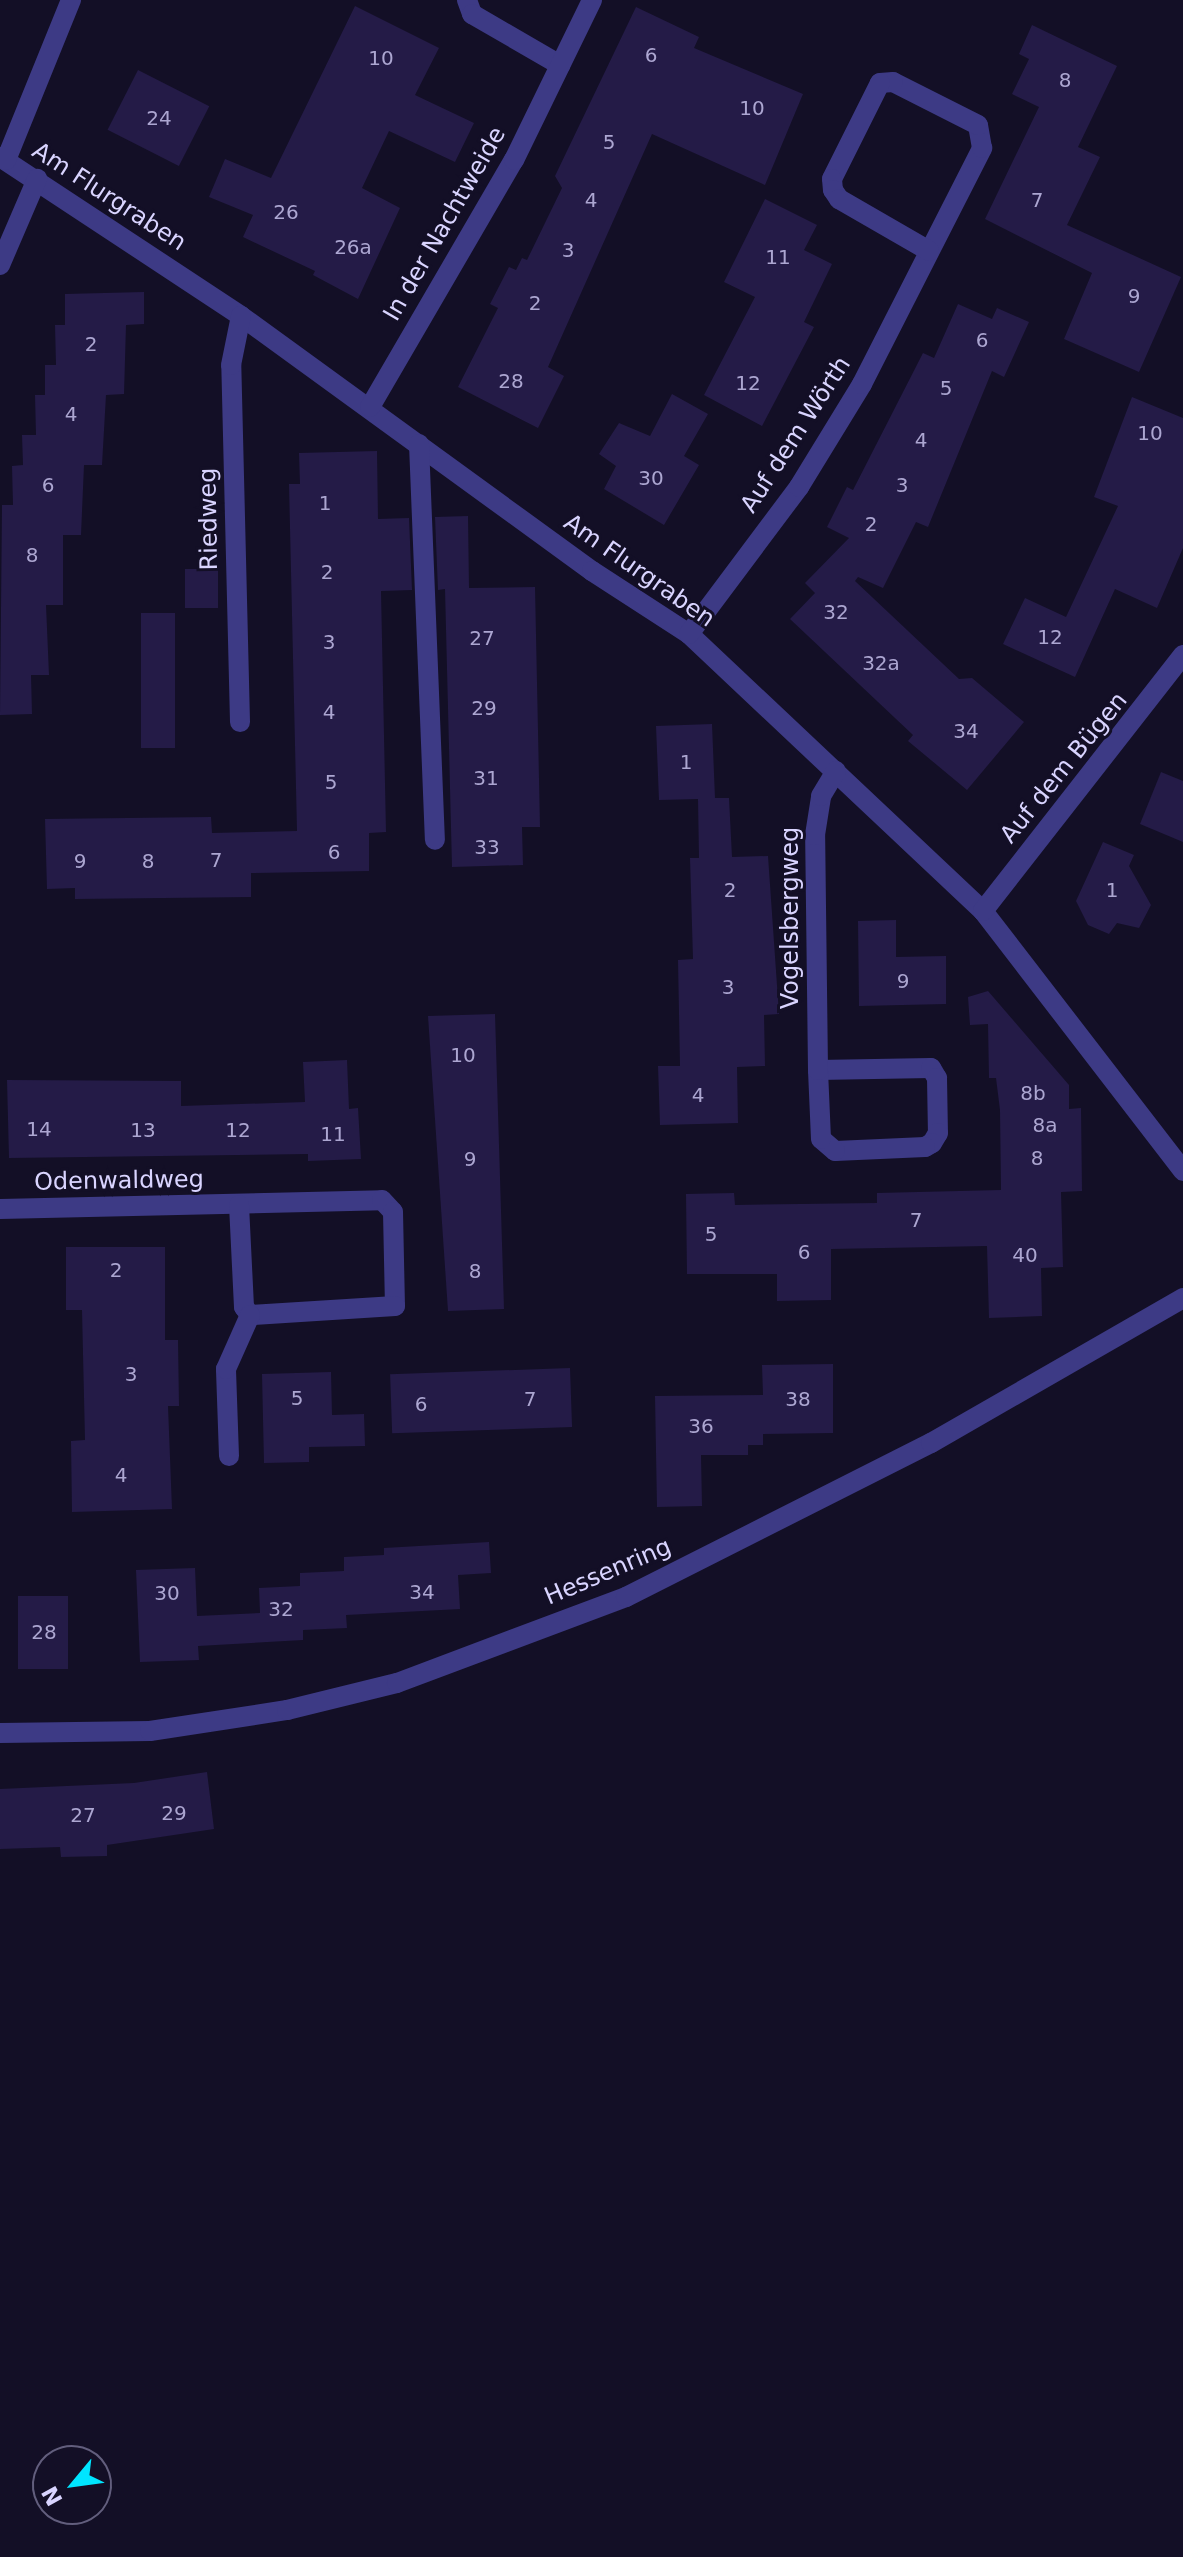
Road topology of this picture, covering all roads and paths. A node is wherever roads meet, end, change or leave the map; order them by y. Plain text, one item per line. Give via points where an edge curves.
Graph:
1 (71, 0) edge
2 (467, 0) edge
3 (592, 0) edge
4 (560, 65) junction
5 (3, 159) edge
6 (37, 179) junction
7 (929, 251) junction
8 (0, 265) edge
9 (241, 316) junction
10 (370, 407) junction
11 (419, 444) junction
12 (689, 634) junction
13 (1183, 655) edge
14 (240, 722) dead end
15 (836, 771) junction
16 (435, 840) dead end
17 (983, 911) junction
18 (818, 1070) junction
19 (1183, 1171) edge
20 (239, 1205) junction
21 (0, 1209) edge
22 (1183, 1298) edge
23 (250, 1315) junction
24 (229, 1456) dead end
25 (0, 1733) edge

1 - 5 street
2 - 4 street via 472,14
3 - 4 street, In der Nachtweide
4 - 10 street, In der Nachtweide via 514,160
5 - 6 street, Am Flurgraben
6 - 8 street
6 - 9 street, Am Flurgraben
7 - 7 street, Auf dem Wörth via 982,148 983,136 978,125 893,82 880,83 832,179 833,190 839,199
7 - 12 street, Auf dem Wörth via 862,384 799,487
9 - 10 street, Am Flurgraben
9 - 14 street, Riedweg via 231,365
10 - 11 street, Am Flurgraben
11 - 12 street, Am Flurgraben via 592,571
11 - 16 street
12 - 15 street, Am Flurgraben
13 - 17 street, Auf dem Bügen
15 - 17 street, Am Flurgraben
15 - 18 street, Vogelsbergweg via 821,796 815,835
17 - 19 street, Am Flurgraben
18 - 18 street, Vogelsbergweg via 826,1148 925,1147 938,1133 937,1078 931,1068
20 - 21 street, Odenwaldweg
20 - 23 street via 244,1307
20 - 23 street, Odenwaldweg via 382,1200 393,1212 395,1306
22 - 25 street, Hessenring via 931,1443 626,1597 397,1683 287,1710 150,1731
23 - 24 street via 226,1369

